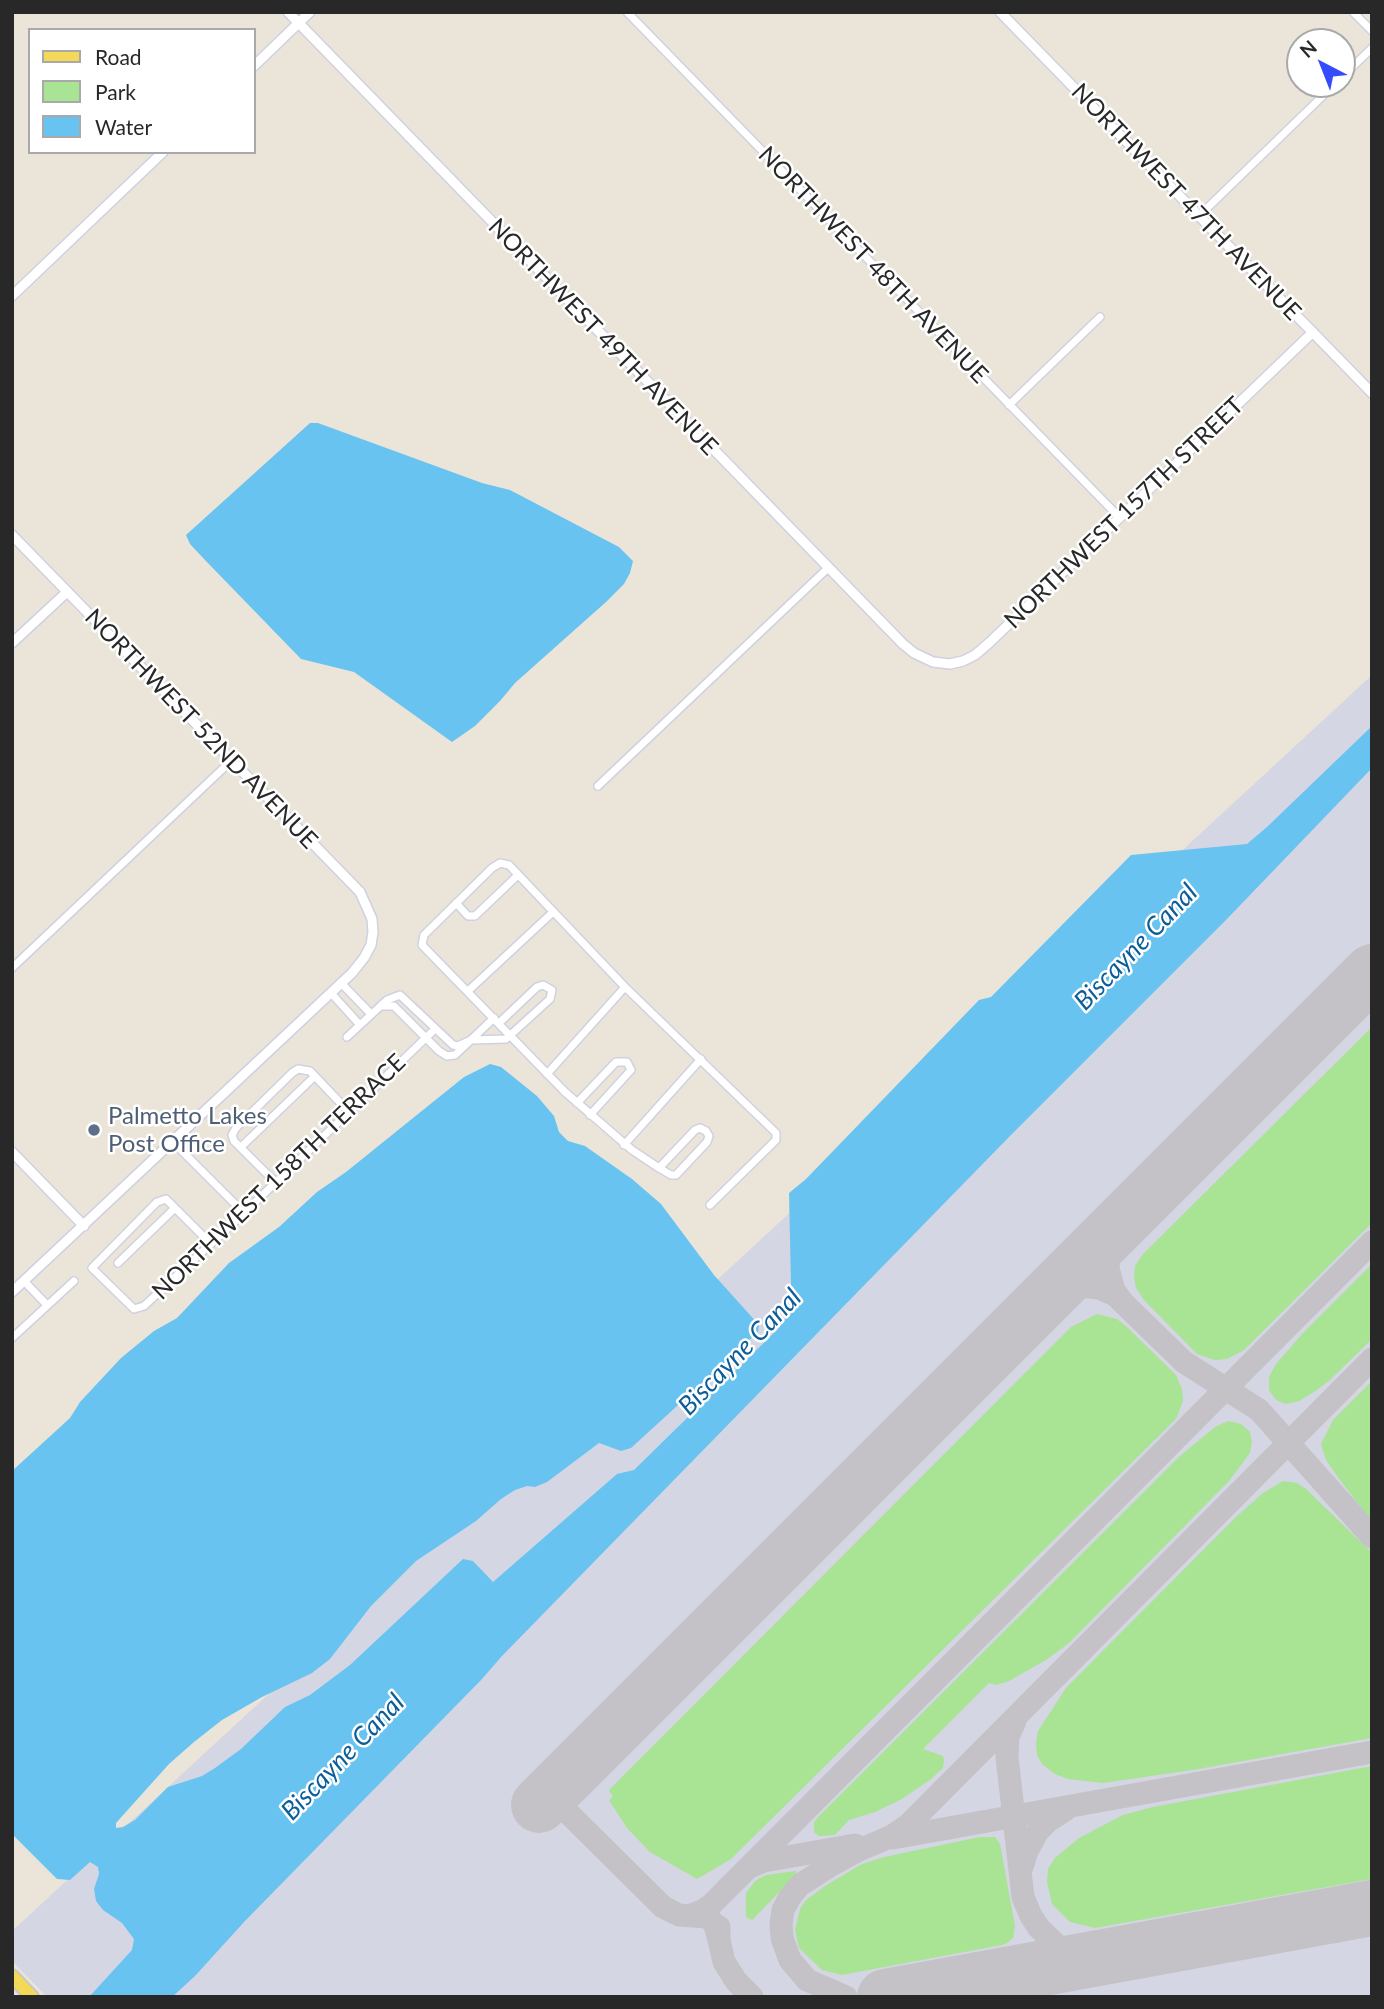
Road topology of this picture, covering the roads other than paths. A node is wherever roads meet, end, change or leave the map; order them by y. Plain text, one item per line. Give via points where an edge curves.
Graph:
1 (288, 12) edge
2 (310, 12) edge
3 (627, 12) edge
4 (1000, 12) edge
5 (1353, 12) edge
6 (299, 23) junction
7 (1372, 31) edge
8 (1372, 48) edge
9 (1356, 63) edge
10 (256, 64) edge
11 (1321, 98) edge
12 (161, 154) edge
13 (1199, 216) junction
14 (12, 296) edge
15 (1100, 317) dead end
16 (1313, 332) junction
17 (1372, 393) edge
18 (1009, 405) junction
19 (1120, 518) junction
20 (12, 536) edge
21 (828, 568) junction
22 (67, 592) junction
23 (12, 643) edge
24 (922, 658) joint
25 (231, 761) junction
26 (598, 786) dead end
27 (517, 875) junction
28 (456, 903) junction
29 (552, 913) junction
30 (12, 968) edge
31 (341, 983) junction
32 (625, 987) junction
33 (468, 991) junction
34 (331, 993) junction
35 (382, 1006) junction
36 (371, 1014) junction
37 (496, 1020) junction
38 (360, 1025) junction
39 (435, 1029) junction
40 (512, 1036) junction
41 (347, 1037) dead end
42 (426, 1038) junction
43 (471, 1040) junction
44 (701, 1059) junction
45 (547, 1074) junction
46 (315, 1076) junction
47 (577, 1103) junction
48 (349, 1112) junction
49 (590, 1115) junction
50 (173, 1142) junction
51 (624, 1145) junction
52 (241, 1147) junction
53 (12, 1152) edge
54 (659, 1168) junction
55 (276, 1183) junction
56 (709, 1205) dead end
57 (175, 1208) junction
58 (244, 1213) junction
59 (84, 1226) junction
60 (211, 1244) junction
61 (118, 1263) dead end
62 (24, 1281) junction
63 (74, 1281) dead end
64 (12, 1292) edge
65 (47, 1305) junction
66 (12, 1338) edge
67 (12, 1976) edge
68 (32, 1997) edge

1 - 6 street, NORTHWEST 49TH AVENUE
2 - 6 street
3 - 18 street, NORTHWEST 48TH AVENUE
4 - 13 street, NORTHWEST 47TH AVENUE
5 - 7 street
6 - 10 street
6 - 21 street, NORTHWEST 49TH AVENUE
8 - 9 street
11 - 13 street
12 - 14 street
13 - 16 street, NORTHWEST 47TH AVENUE
15 - 18 street
16 - 17 street, NORTHWEST 47TH AVENUE
16 - 19 street, NORTHWEST 157TH STREET
18 - 19 street, NORTHWEST 48TH AVENUE
19 - 24 street, NORTHWEST 157TH STREET via 975,655 950,664
20 - 22 street, NORTHWEST 52ND AVENUE
21 - 24 street, NORTHWEST 49TH AVENUE
21 - 26 street
22 - 23 street
22 - 25 street, NORTHWEST 52ND AVENUE
25 - 30 street
25 - 31 street, NORTHWEST 52ND AVENUE via 360,892 372,919 371,945
27 - 28 street via 509,865 500,863
27 - 28 street via 475,916 468,916
27 - 29 street
28 - 33 street via 424,935 422,945
29 - 32 street
29 - 33 street
31 - 34 street
31 - 36 street
32 - 44 street
32 - 45 street
33 - 37 street
34 - 38 street
34 - 50 street
35 - 36 street
35 - 39 street via 393,996 403,996
35 - 42 street via 394,1006
36 - 38 street
37 - 40 street
37 - 40 street via 537,987 552,990 550,999
37 - 43 street
38 - 41 street
39 - 42 street, NORTHWEST 158TH TERRACE
39 - 43 street via 453,1045
40 - 43 street
40 - 45 street
42 - 43 street via 447,1056 455,1055
42 - 48 street, NORTHWEST 158TH TERRACE
44 - 51 street
44 - 56 street via 776,1133 776,1140
45 - 47 street
46 - 48 street
46 - 52 street
46 - 52 street via 304,1069 292,1073 233,1132
47 - 49 street
47 - 49 street via 615,1062 627,1062 631,1070
48 - 55 street, NORTHWEST 158TH TERRACE
49 - 51 street
50 - 58 street
50 - 59 street
51 - 54 street
52 - 55 street
53 - 59 street
54 - 54 street via 676,1175 707,1142 706,1131 695,1130
55 - 58 street, NORTHWEST 158TH TERRACE
57 - 60 street
57 - 60 street, NORTHWEST 158TH TERRACE via 166,1199 157,1202 92,1268 138,1309
57 - 61 street
58 - 60 street, NORTHWEST 158TH TERRACE
59 - 62 street
62 - 64 street
62 - 65 street
63 - 65 street
65 - 66 street
67 - 68 main road

